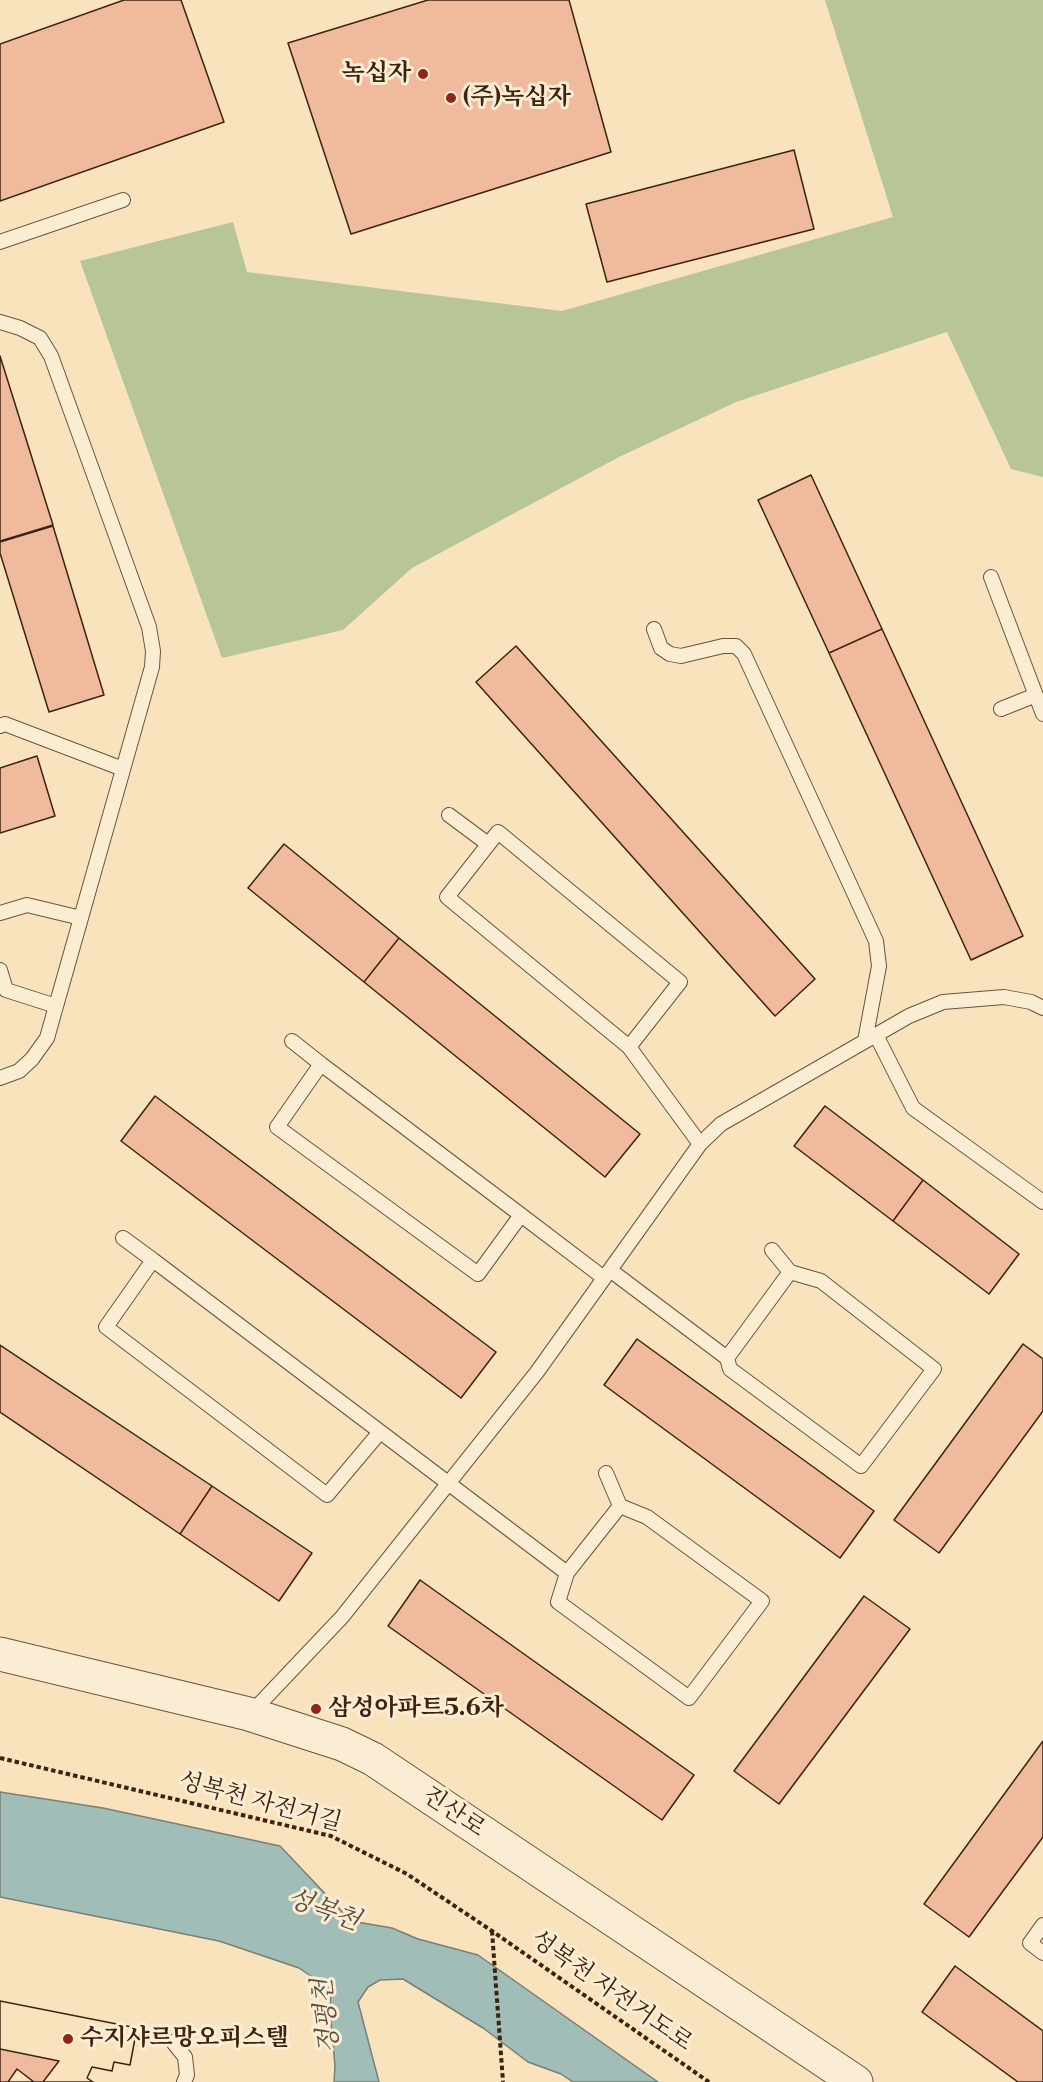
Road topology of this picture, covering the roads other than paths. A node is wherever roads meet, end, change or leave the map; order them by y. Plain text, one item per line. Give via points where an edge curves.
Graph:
1 (123, 200) dead end
2 (0, 242) edge
3 (0, 322) edge
4 (991, 577) dead end
5 (654, 629) dead end
6 (1036, 694) junction
7 (1001, 709) dead end
8 (1043, 714) edge
9 (0, 726) edge
10 (123, 769) junction
11 (449, 815) dead end
12 (488, 844) junction
13 (0, 913) edge
14 (81, 918) junction
15 (0, 970) edge
16 (56, 1006) junction
17 (1043, 1008) edge
18 (871, 1038) junction
19 (292, 1041) dead end
20 (628, 1047) junction
21 (321, 1064) junction
22 (0, 1078) edge
23 (700, 1144) junction
24 (1043, 1202) edge
25 (521, 1215) junction
26 (123, 1238) dead end
27 (772, 1250) dead end
28 (153, 1260) junction
29 (790, 1272) junction
30 (607, 1274) junction
31 (727, 1358) junction
32 (380, 1432) junction
33 (606, 1473) dead end
34 (447, 1484) junction
35 (620, 1506) junction
36 (567, 1573) junction
37 (0, 1654) edge
38 (249, 1714) junction
39 (1043, 1925) edge
40 (1043, 1953) edge
41 (173, 2042) dead end
42 (184, 2082) edge
43 (856, 2082) edge

1 - 2 lane
3 - 10 lane via 40,338 51,356 149,627 152,667
4 - 6 lane
5 - 18 lane via 661,648 670,654 681,656 736,646 744,654 876,941 879,966
6 - 7 lane
6 - 8 lane
9 - 10 lane via 5,724
10 - 14 lane
11 - 12 lane
12 - 20 lane via 447,897
12 - 20 lane via 498,832 680,982
13 - 14 lane via 27,905
14 - 16 lane
15 - 16 lane via 6,990
16 - 22 lane via 47,1038 32,1059 19,1071
17 - 18 lane via 1004,997 943,1002
18 - 23 lane via 721,1124
18 - 24 lane via 913,1108
19 - 21 lane
20 - 23 lane
21 - 25 lane
21 - 25 lane via 277,1127 478,1274
23 - 30 lane
25 - 30 lane
26 - 28 lane
27 - 29 lane
28 - 32 lane
28 - 32 lane via 106,1327 327,1495
29 - 31 lane
29 - 31 lane via 821,1281 934,1369 861,1466 730,1369
30 - 31 lane
30 - 34 lane via 537,1372
32 - 34 lane
33 - 35 lane
34 - 36 lane
34 - 38 lane via 342,1617
35 - 36 lane
35 - 36 lane via 647,1517 762,1601 688,1698 558,1602
37 - 38 street, 진산로
38 - 43 street, 진산로 via 342,1744 374,1759
39 - 40 lane via 1030,1943
41 - 42 lane via 184,2057

